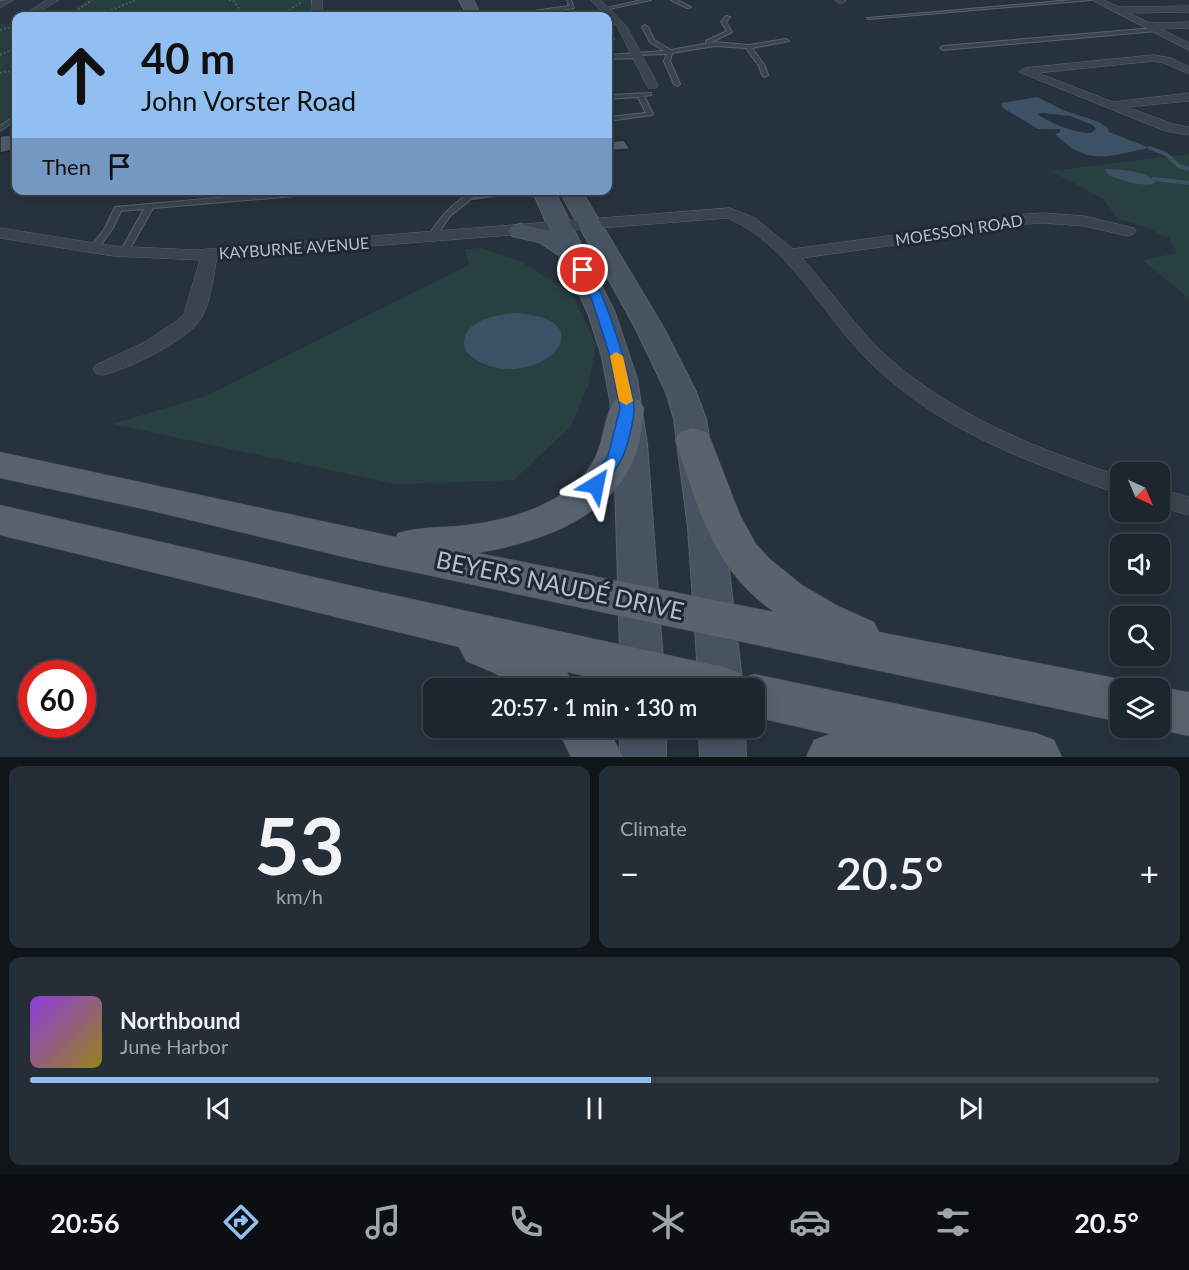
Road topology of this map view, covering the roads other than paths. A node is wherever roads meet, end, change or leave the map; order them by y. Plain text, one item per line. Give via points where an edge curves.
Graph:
1 (8, 0) edge
2 (54, 0) edge
3 (569, 0) edge
4 (596, 0) edge
5 (649, 0) edge
6 (673, 0) edge
7 (1089, 0) edge
8 (1097, 0) edge
9 (0, 5) edge
10 (689, 7) dead end
11 (604, 9) junction
12 (1189, 9) edge
13 (1116, 10) junction
14 (34, 12) edge
15 (536, 12) edge
16 (607, 12) edge
17 (612, 17) edge
18 (728, 17) dead end
19 (869, 18) dead end
20 (1189, 25) edge
21 (622, 27) junction
22 (645, 27) dead end
23 (612, 28) edge
24 (1152, 28) junction
25 (786, 41) dead end
26 (703, 45) junction
27 (748, 47) junction
28 (1189, 47) edge
29 (943, 48) dead end
30 (670, 52) junction
31 (634, 54) junction
32 (612, 55) edge
33 (1189, 71) edge
34 (765, 75) dead end
35 (677, 84) dead end
36 (650, 90) joint
37 (640, 95) junction
38 (612, 97) edge
39 (1189, 97) edge
40 (1112, 105) junction
41 (612, 118) edge
42 (1189, 131) edge
43 (234, 195) edge
44 (284, 195) edge
45 (545, 195) edge
46 (573, 195) edge
47 (470, 197) dead end
48 (228, 200) junction
49 (150, 206) junction
50 (589, 225) junction
51 (559, 228) junction
52 (520, 231) junction
53 (1128, 231) dead end
54 (0, 233) edge
55 (431, 238) junction
56 (94, 248) junction
57 (124, 252) junction
58 (210, 254) junction
59 (575, 255) junction
60 (790, 255) junction
61 (103, 369) dead end
62 (627, 408) junction
63 (693, 440) junction
64 (0, 465) edge
65 (1110, 482) edge
66 (1170, 501) edge
67 (1189, 506) edge
68 (0, 520) edge
69 (361, 546) junction
70 (639, 602) junction
71 (357, 605) junction
72 (715, 618) junction
73 (964, 670) junction
74 (541, 678) edge
75 (635, 678) edge
76 (643, 678) edge
77 (720, 678) edge
78 (765, 697) edge
79 (1110, 699) edge
80 (1170, 711) edge
81 (1189, 714) edge
82 (587, 738) edge
83 (643, 738) edge
84 (722, 738) edge
85 (978, 743) junction
86 (597, 757) edge
87 (643, 757) edge
88 (723, 757) edge
89 (832, 757) edge
90 (1036, 757) edge

1 - 9 street
2 - 14 street
3 - 15 lane via 572,8
4 - 11 street
5 - 11 lane
6 - 10 lane
7 - 19 lane
8 - 13 street
11 - 16 street
12 - 13 street
13 - 24 street
17 - 21 street
18 - 26 lane via 723,22 730,31
20 - 24 street
21 - 23 street
21 - 31 street
22 - 30 lane via 652,41
24 - 28 street
24 - 29 lane
25 - 27 lane
26 - 27 lane
26 - 30 lane
27 - 34 lane
30 - 31 lane
30 - 35 lane via 668,64
31 - 32 lane
31 - 36 street
33 - 40 street via 1154,57 1025,72
36 - 37 lane
37 - 38 lane
37 - 41 lane via 650,114
39 - 40 street
40 - 42 street via 1170,128
43 - 48 lane
44 - 48 lane
45 - 51 main road
46 - 50 main road
47 - 55 lane via 445,216
48 - 49 lane
49 - 56 lane via 118,208
49 - 57 lane
50 - 51 street, KAYBURNE AVENUE
50 - 60 street, KAYBURNE AVENUE via 730,213 745,219
50 - 63 main road via 620,265 642,304 681,392
51 - 52 street, KAYBURNE AVENUE
51 - 59 main road
52 - 55 street, KAYBURNE AVENUE
52 - 59 main road via 553,240
53 - 60 street, MOESSON ROAD via 1084,221 1012,220
54 - 56 street, KAYBURNE AVENUE
55 - 58 street, KAYBURNE AVENUE
56 - 57 street, KAYBURNE AVENUE
57 - 58 street, KAYBURNE AVENUE
58 - 61 street via 193,316 187,324
59 - 62 main road via 598,300
60 - 65 street, KAYBURNE AVENUE via 873,353 936,404 1001,440 1055,464
62 - 69 main road via 616,457 596,485 548,519 486,539
62 - 70 main road
63 - 72 main road
63 - 73 main road via 732,540 770,583 830,623
64 - 69 main road, BEYERS NAUDÉ DRIVE
66 - 67 street
68 - 71 main road
69 - 70 main road, BEYERS NAUDÉ DRIVE
70 - 72 main road, BEYERS NAUDÉ DRIVE
70 - 76 main road
71 - 74 main road via 504,655
71 - 75 main road
72 - 73 main road, BEYERS NAUDÉ DRIVE
72 - 77 main road
73 - 79 main road, BEYERS NAUDÉ DRIVE
78 - 85 main road
80 - 81 main road
82 - 86 main road
83 - 87 main road
84 - 88 main road
85 - 89 main road via 855,747
85 - 90 main road

